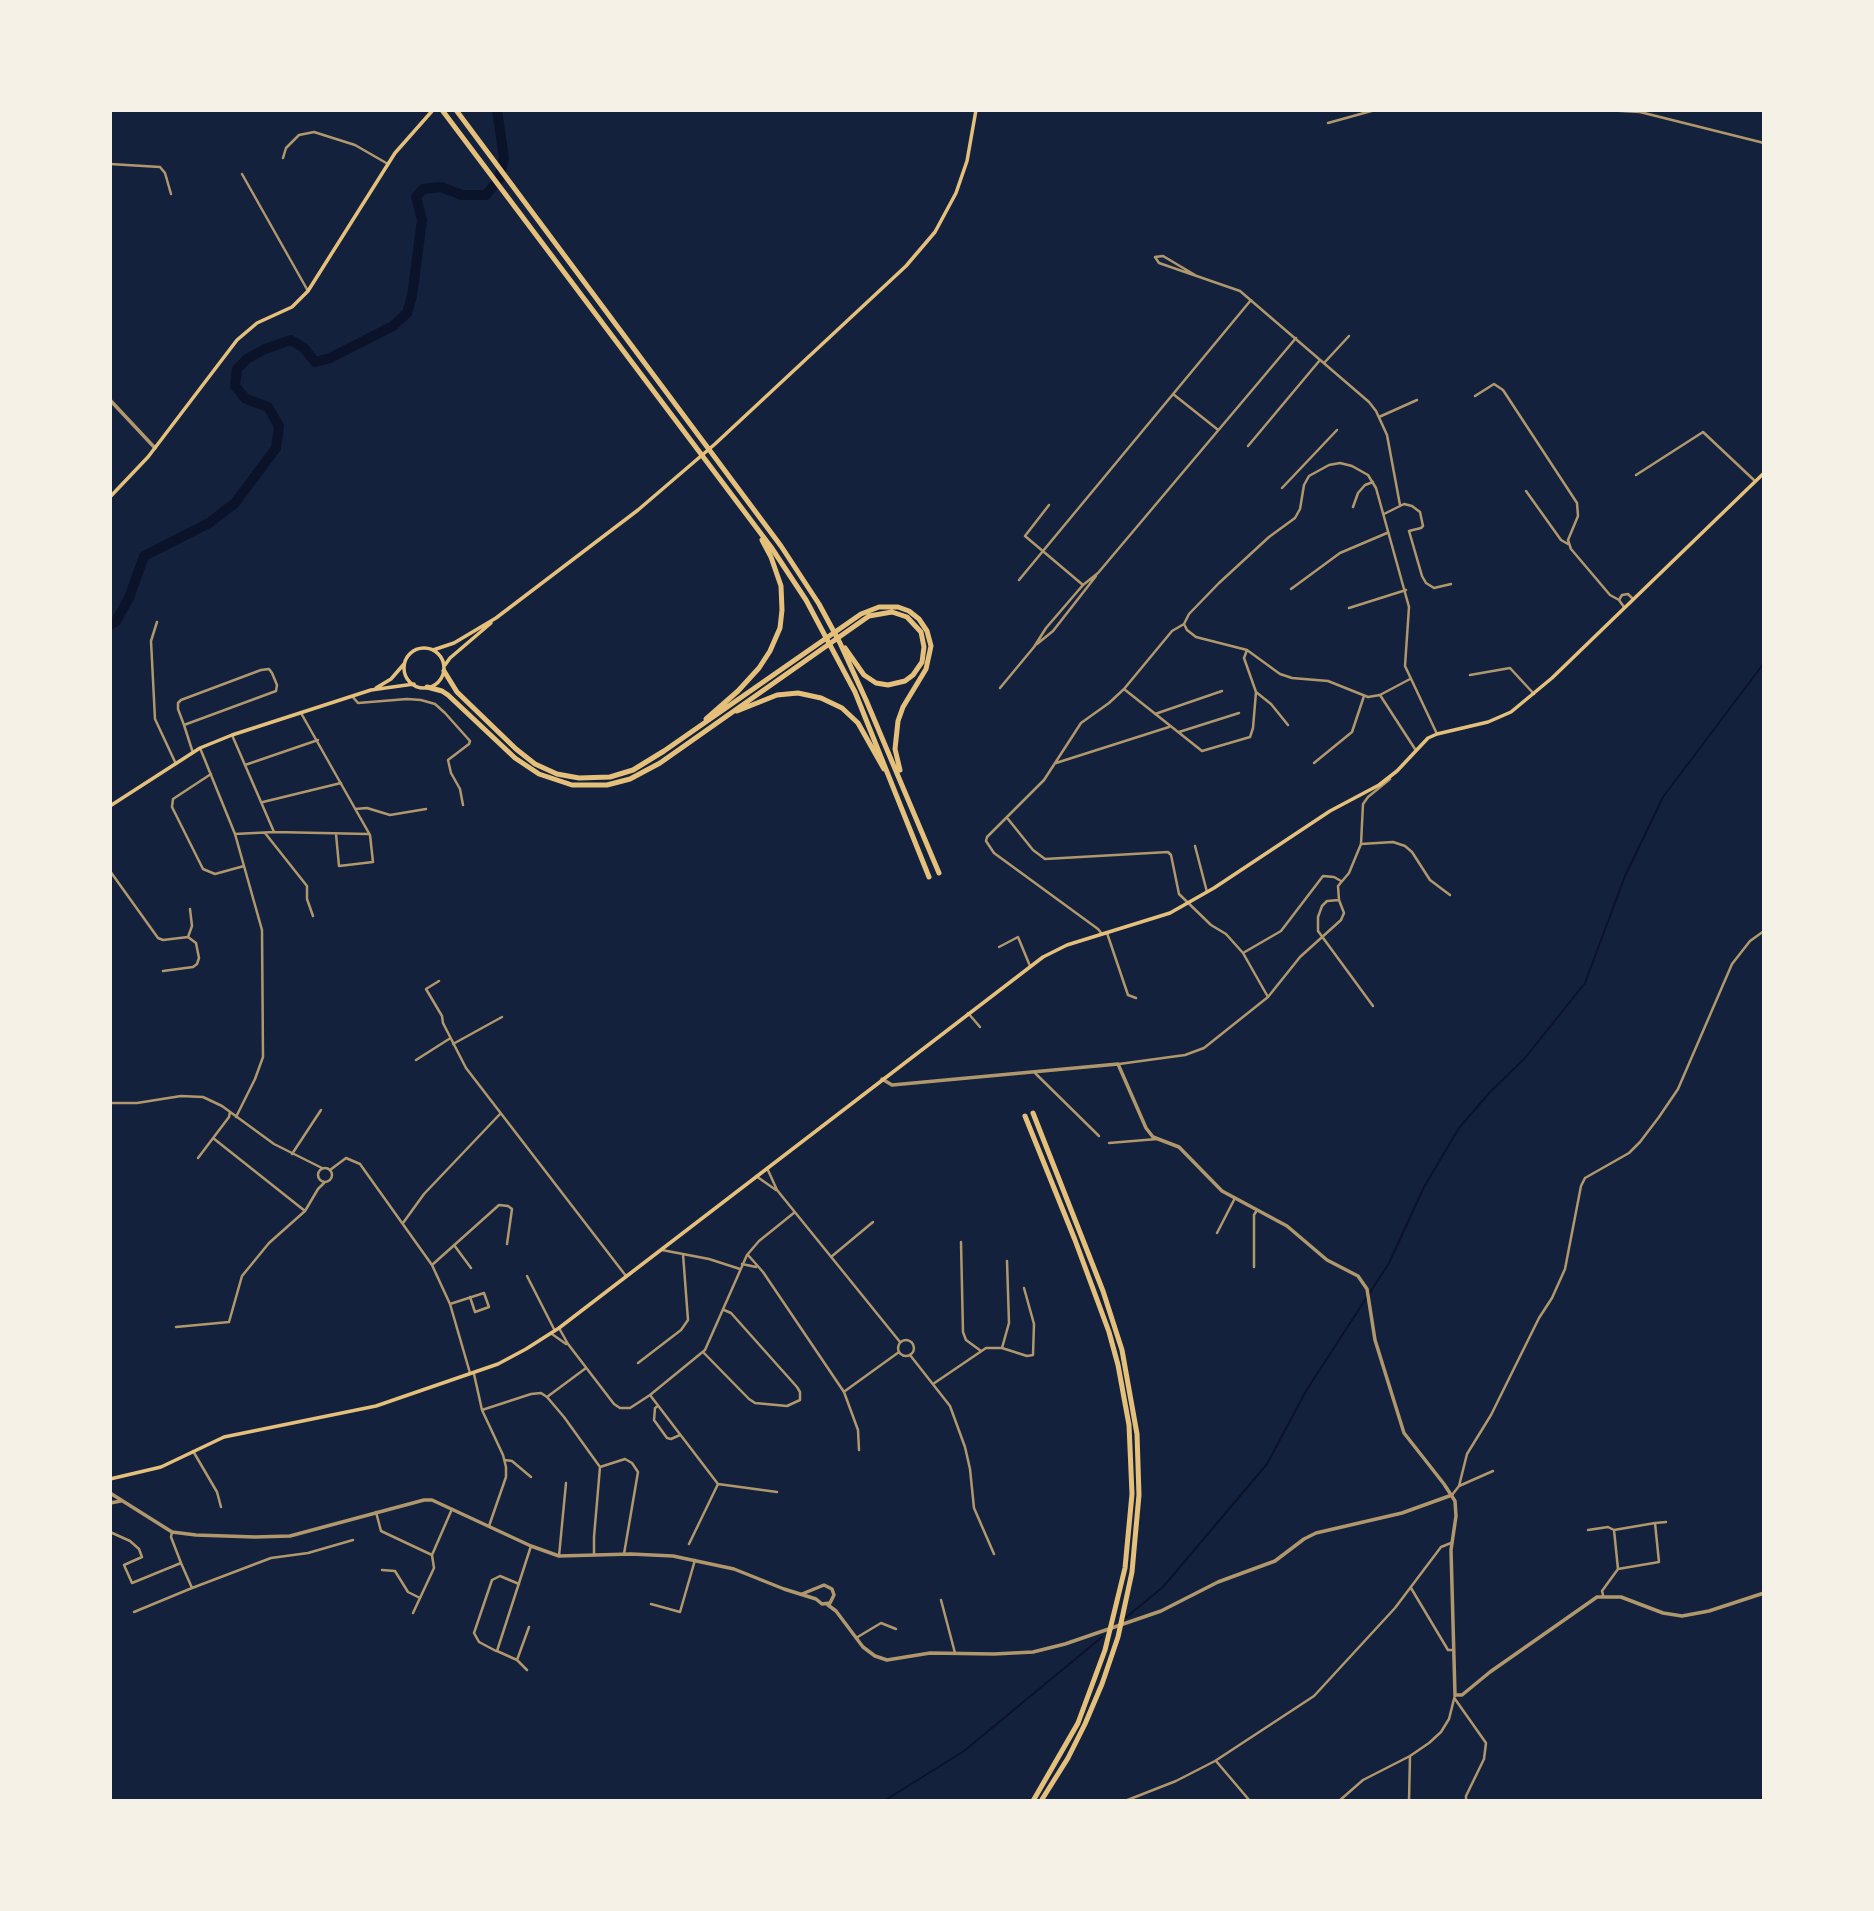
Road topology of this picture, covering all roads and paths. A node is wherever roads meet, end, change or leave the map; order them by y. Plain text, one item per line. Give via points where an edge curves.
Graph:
1 (433, 110) edge
2 (442, 110) edge
3 (456, 110) edge
4 (976, 110) edge
5 (1375, 110) edge
6 (1569, 110) edge
7 (1596, 110) edge
8 (1604, 110) edge
9 (1724, 110) edge
10 (1730, 110) edge
11 (1641, 111) edge
12 (1328, 123) dead end
13 (1764, 143) edge
14 (283, 158) dead end
15 (110, 164) edge
16 (388, 164) junction
17 (242, 174) dead end
18 (171, 194) dead end
19 (1195, 275) junction
20 (308, 291) junction
21 (1251, 300) junction
22 (1349, 336) dead end
23 (1296, 338) junction
24 (1322, 361) junction
25 (1173, 394) junction
26 (1475, 396) dead end
27 (110, 400) edge
28 (1417, 400) dead end
29 (1379, 418) junction
30 (1217, 429) junction
31 (1337, 430) dead end
32 (1248, 446) dead end
33 (156, 448) junction
34 (1764, 473) edge
35 (1636, 475) dead end
36 (1755, 481) junction
37 (1373, 482) junction
38 (1282, 488) dead end
39 (1527, 491) dead end
40 (110, 497) edge
41 (1049, 505) dead end
42 (1400, 505) junction
43 (1353, 507) dead end
44 (1384, 514) junction
45 (753, 525) junction
46 (1388, 532) junction
47 (1568, 544) junction
48 (1042, 552) junction
49 (1098, 573) junction
50 (1018, 580) dead end
51 (1451, 584) dead end
52 (1083, 585) junction
53 (1291, 589) dead end
54 (1406, 590) junction
55 (1633, 599) junction
56 (1619, 600) junction
57 (1624, 607) junction
58 (1349, 608) dead end
59 (496, 618) junction
60 (157, 622) dead end
61 (852, 623) junction
62 (1184, 624) junction
63 (840, 643) junction
64 (1034, 647) junction
65 (433, 650) junction
66 (1247, 650) junction
67 (812, 652) junction
68 (406, 660) junction
69 (444, 669) junction
70 (1470, 675) dead end
71 (1410, 679) junction
72 (414, 684) junction
73 (427, 687) junction
74 (1000, 688) dead end
75 (1124, 689) junction
76 (371, 690) junction
77 (1222, 691) dead end
78 (1256, 692) junction
79 (1534, 694) junction
80 (1380, 695) junction
81 (352, 696) junction
82 (1364, 696) junction
83 (301, 713) junction
84 (731, 713) junction
85 (1239, 713) dead end
86 (1155, 714) junction
87 (1288, 725) dead end
88 (184, 726) junction
89 (1171, 726) junction
90 (696, 729) junction
91 (1179, 732) junction
92 (1437, 734) junction
93 (232, 735) junction
94 (318, 740) junction
95 (200, 748) junction
96 (1415, 749) junction
97 (193, 753) junction
98 (1056, 763) junction
99 (1314, 763) dead end
100 (176, 764) junction
101 (246, 765) junction
102 (211, 774) junction
103 (889, 775) junction
104 (1391, 776) junction
105 (341, 783) junction
106 (909, 799) junction
107 (261, 803) junction
108 (463, 805) dead end
109 (110, 806) edge
110 (355, 809) junction
111 (426, 809) dead end
112 (1008, 818) junction
113 (274, 832) junction
114 (265, 833) junction
115 (235, 834) junction
116 (336, 834) junction
117 (370, 835) junction
118 (1361, 844) junction
119 (1195, 846) dead end
120 (244, 866) junction
121 (110, 871) edge
122 (939, 873) dead end
123 (929, 877) dead end
124 (1341, 881) junction
125 (1207, 892) junction
126 (1450, 895) dead end
127 (1339, 900) junction
128 (1187, 904) junction
129 (190, 909) dead end
130 (313, 916) dead end
131 (1764, 931) edge
132 (1104, 934) junction
133 (188, 937) junction
134 (1320, 937) junction
135 (999, 947) dead end
136 (1243, 953) junction
137 (1030, 966) junction
138 (163, 971) dead end
139 (439, 981) dead end
140 (1268, 997) junction
141 (1136, 998) dead end
142 (1373, 1006) dead end
143 (968, 1013) junction
144 (502, 1017) dead end
145 (980, 1027) dead end
146 (450, 1039) junction
147 (453, 1044) junction
148 (416, 1060) dead end
149 (1118, 1064) junction
150 (1032, 1071) junction
151 (882, 1079) junction
152 (110, 1103) edge
153 (321, 1110) dead end
154 (230, 1112) junction
155 (1033, 1113) dead end
156 (500, 1114) junction
157 (1025, 1116) dead end
158 (236, 1118) junction
159 (1099, 1136) dead end
160 (213, 1138) junction
161 (1157, 1139) junction
162 (1109, 1143) dead end
163 (292, 1154) junction
164 (198, 1158) dead end
165 (311, 1163) junction
166 (322, 1168) junction
167 (767, 1168) junction
168 (330, 1170) junction
169 (318, 1175) junction
170 (756, 1176) junction
171 (326, 1182) junction
172 (318, 1189) junction
173 (777, 1190) junction
174 (1235, 1198) junction
175 (305, 1210) junction
176 (1257, 1210) junction
177 (795, 1212) junction
178 (873, 1222) dead end
179 (403, 1223) junction
180 (1217, 1233) dead end
181 (961, 1242) dead end
182 (508, 1244) dead end
183 (454, 1245) junction
184 (661, 1250) junction
185 (682, 1254) junction
186 (747, 1255) junction
187 (831, 1257) junction
188 (1007, 1261) dead end
189 (432, 1265) junction
190 (741, 1266) junction
191 (759, 1267) junction
192 (1254, 1267) dead end
193 (471, 1268) dead end
194 (527, 1276) dead end
195 (626, 1276) junction
196 (1024, 1288) dead end
197 (470, 1297) junction
198 (450, 1304) junction
199 (724, 1310) junction
200 (176, 1327) dead end
201 (556, 1331) junction
202 (900, 1342) junction
203 (568, 1344) junction
204 (1002, 1348) junction
205 (703, 1352) junction
206 (899, 1352) junction
207 (981, 1352) junction
208 (909, 1355) junction
209 (638, 1363) dead end
210 (586, 1368) junction
211 (472, 1373) junction
212 (933, 1384) junction
213 (844, 1392) junction
214 (650, 1395) junction
215 (547, 1397) junction
216 (658, 1406) junction
217 (482, 1410) junction
218 (680, 1434) junction
219 (859, 1450) dead end
220 (193, 1451) junction
221 (505, 1460) junction
222 (600, 1467) junction
223 (1493, 1471) dead end
224 (531, 1477) dead end
225 (116, 1478) junction
226 (110, 1479) edge
227 (566, 1483) dead end
228 (718, 1484) junction
229 (110, 1485) edge
230 (1459, 1486) junction
231 (777, 1492) dead end
232 (110, 1493) edge
233 (1452, 1495) junction
234 (123, 1501) junction
235 (110, 1503) edge
236 (221, 1507) dead end
237 (452, 1509) junction
238 (376, 1512) junction
239 (1666, 1522) dead end
240 (1655, 1523) junction
241 (489, 1526) junction
242 (1588, 1530) dead end
243 (1614, 1530) junction
244 (110, 1532) edge
245 (172, 1532) junction
246 (353, 1540) dead end
247 (1451, 1543) junction
248 (689, 1544) dead end
249 (531, 1546) junction
250 (624, 1554) junction
251 (994, 1554) dead end
252 (432, 1555) junction
253 (594, 1555) junction
254 (559, 1556) junction
255 (695, 1560) junction
256 (181, 1563) junction
257 (1618, 1569) junction
258 (382, 1570) dead end
259 (519, 1584) junction
260 (192, 1588) junction
261 (1411, 1588) junction
262 (816, 1589) junction
263 (1764, 1593) edge
264 (802, 1594) junction
265 (1603, 1595) junction
266 (420, 1598) junction
267 (816, 1599) junction
268 (941, 1600) dead end
269 (832, 1601) junction
270 (651, 1604) dead end
271 (827, 1604) junction
272 (836, 1611) junction
273 (134, 1612) dead end
274 (413, 1613) dead end
275 (529, 1627) dead end
276 (896, 1629) dead end
277 (856, 1638) junction
278 (1453, 1650) junction
279 (497, 1651) junction
280 (955, 1653) junction
281 (517, 1660) junction
282 (527, 1670) dead end
283 (1455, 1697) junction
284 (1410, 1756) junction
285 (1215, 1761) junction
286 (1128, 1800) edge
287 (1033, 1801) edge
288 (1041, 1801) edge
289 (1250, 1801) edge
290 (1339, 1801) edge
291 (1409, 1801) edge
292 (1466, 1801) edge

1 - 16 main road
2 - 45 highway
3 - 63 highway via 796,568
4 - 59 main road via 971,147 956,193 942,222 913,259 667,486
5 - 12 street
6 - 7 street
8 - 11 street
9 - 10 street
11 - 13 street
14 - 16 street via 299,135 309,132 349,142
15 - 18 street via 157,166 165,173
16 - 20 main road
17 - 20 street
19 - 19 street via 1163,256 1155,257 1159,263
19 - 21 street via 1234,288
20 - 33 main road via 292,307 257,323 237,340
21 - 23 street
21 - 25 street
22 - 24 street
23 - 24 street
23 - 30 street
24 - 29 street via 1369,402
24 - 32 street
25 - 30 street
25 - 48 street
26 - 47 street via 1494,384 1503,390 1573,498 1578,516
27 - 33 street
28 - 29 street
29 - 42 street via 1387,436
30 - 49 street
31 - 38 street
33 - 40 main road
34 - 36 main road
35 - 36 street via 1703,432
36 - 55 main road
37 - 43 street via 1358,493
37 - 44 street
37 - 62 street via 1345,464 1316,471 1306,480 1295,519 1219,583
39 - 47 street
41 - 48 street via 1025,536
42 - 44 street
42 - 51 street via 1412,506 1423,517 1421,528 1409,531 1426,583 1434,587
44 - 46 street
45 - 90 highway via 779,576 780,628 754,674
45 - 103 highway via 831,642
46 - 53 street via 1340,553
46 - 54 street
47 - 56 street
48 - 50 street
48 - 52 street
49 - 52 street
49 - 64 street via 1053,631
52 - 64 street
54 - 58 street
54 - 71 street via 1410,614 1404,661
55 - 56 street via 1624,594
55 - 57 main road
56 - 57 street
57 - 79 main road
59 - 65 main road
59 - 69 main road via 450,658
60 - 100 street via 151,641 155,719
61 - 63 highway via 886,612 911,620 924,641 917,670 898,684 876,683 860,672
61 - 67 highway
61 - 106 highway via 874,608 894,606 913,614 927,631 931,646 928,662 896,730 897,757
62 - 66 street via 1196,637
62 - 75 street via 1172,631
63 - 106 highway
64 - 74 street
65 - 68 main road via 414,650
65 - 69 main road
66 - 78 street via 1244,658
66 - 82 street via 1280,674 1328,681
67 - 84 highway
67 - 90 highway
68 - 72 main road via 405,671
68 - 76 main road via 391,679
69 - 73 main road via 436,683
69 - 90 highway via 457,692 521,754 568,776 588,779 622,774
70 - 79 street via 1510,668
71 - 80 street
71 - 92 street
72 - 73 main road
72 - 76 main road
73 - 84 highway via 448,695 524,765 552,780 578,786 607,785 636,776
75 - 86 street
75 - 98 street via 1082,723
76 - 81 main road
77 - 86 street
78 - 87 street
78 - 91 street via 1250,737 1202,751
79 - 92 main road via 1501,718
80 - 82 street
80 - 96 street
81 - 83 main road
81 - 108 street via 358,703 421,700 445,713 470,741 449,760
82 - 99 street via 1352,732
83 - 93 main road
83 - 94 street
84 - 103 highway via 777,695 821,698 858,723
85 - 91 street
86 - 89 street
88 - 88 street via 178,709 181,700 261,670 272,673 276,691
88 - 97 street
89 - 91 street
89 - 98 street
92 - 96 main road
93 - 95 main road
93 - 101 street
94 - 101 street
94 - 105 street
95 - 97 main road
95 - 102 street
96 - 104 main road
97 - 100 main road
98 - 112 street
100 - 109 main road
101 - 107 street
102 - 115 street
102 - 120 street via 172,801 174,811 203,869 215,874
103 - 123 highway
104 - 118 street via 1363,804
104 - 125 main road
105 - 107 street
105 - 110 street
106 - 122 highway
107 - 113 street
110 - 111 street via 390,814
110 - 117 street
112 - 128 street via 1045,859 1168,852 1179,894
112 - 132 street via 989,834 986,841 993,853
113 - 114 street
113 - 116 street
114 - 115 street
114 - 130 street via 307,886
115 - 120 street
116 - 117 street
116 - 117 street via 342,867 373,862
118 - 124 street
118 - 126 street via 1405,846 1430,880
119 - 125 street
120 - 158 street via 262,930 265,1045
121 - 133 street via 158,938
124 - 127 street
124 - 136 street via 1323,876 1281,931
125 - 128 main road
127 - 134 street via 1343,918
127 - 134 street via 1327,901 1320,909
128 - 132 main road
128 - 136 street
129 - 133 street
131 - 230 street via 1732,964 1678,1089 1640,1142 1581,1186 1565,1269 1467,1454
132 - 137 main road via 1059,948
132 - 141 street via 1128,995
133 - 138 street via 196,943 197,964
134 - 140 street
134 - 142 street
135 - 137 street via 1018,937
136 - 140 street
137 - 143 main road
139 - 146 street via 426,989 443,1016
140 - 149 street via 1199,1051
143 - 145 street
143 - 151 main road
144 - 147 street
146 - 147 street
146 - 148 street
147 - 156 street
149 - 150 street
149 - 161 street via 1146,1128
150 - 151 street via 892,1085
150 - 159 street
151 - 167 main road
152 - 154 street via 197,1096 214,1100
153 - 163 street
154 - 158 street
154 - 160 street
155 - 288 highway via 1122,1350 1137,1434 1139,1495 1129,1594 1106,1674 1078,1738
156 - 179 street via 424,1194
156 - 195 street
157 - 287 highway via 1109,1332 1126,1407 1132,1494 1125,1568 1099,1669 1077,1723
158 - 163 street
160 - 164 street
160 - 175 street
161 - 162 street
161 - 174 street via 1182,1149 1214,1185
163 - 165 street
165 - 166 street
165 - 169 street
166 - 168 street
166 - 169 street
167 - 170 main road
167 - 173 street
168 - 171 street via 331,1179
168 - 179 street via 346,1158 356,1161
169 - 171 street
169 - 172 street
170 - 173 street
170 - 184 main road
171 - 172 street
172 - 175 street
173 - 177 street
174 - 176 street
174 - 180 street
175 - 200 street via 242,1276 229,1322
176 - 192 street
176 - 233 street via 1290,1227 1320,1255 1362,1280 1404,1433
177 - 186 street
177 - 187 street
178 - 187 street
179 - 189 street
181 - 207 street via 963,1332
182 - 183 street via 512,1209 499,1205
183 - 189 street
183 - 193 street
184 - 185 street
184 - 195 main road
185 - 190 street
185 - 209 street via 688,1320
186 - 190 street
186 - 191 street
187 - 202 street
188 - 204 street via 1009,1324
189 - 198 street
190 - 191 street
190 - 199 street
191 - 213 street
194 - 201 street
195 - 201 main road
196 - 204 street via 1035,1349 1031,1356
197 - 197 street via 484,1293 489,1307 475,1312
197 - 198 street
198 - 211 street
199 - 205 street
199 - 205 street via 797,1387 801,1397 787,1406 755,1403
201 - 203 street
201 - 203 street
201 - 211 main road via 505,1361
202 - 206 street
202 - 208 street via 912,1343
203 - 210 street
204 - 207 street
205 - 214 street
206 - 208 street
206 - 213 street
207 - 212 street
208 - 212 street
210 - 214 street via 620,1408 630,1408
210 - 215 street
211 - 217 street
211 - 220 main road via 371,1407 224,1437
212 - 251 street via 950,1406 962,1438 974,1508
213 - 219 street via 858,1430
214 - 216 street
215 - 217 street via 537,1392
215 - 222 street
216 - 218 street
216 - 218 street via 654,1420 667,1438
217 - 221 street
218 - 228 street
220 - 225 main road via 161,1467
220 - 236 street
221 - 224 street
221 - 241 street via 506,1477
222 - 250 street via 625,1459 638,1472
222 - 253 street
223 - 230 street
225 - 226 main road
225 - 229 main road
227 - 254 street
228 - 231 street
228 - 248 street
230 - 233 street
232 - 234 street
233 - 247 street via 1456,1512
233 - 280 street via 1402,1513 1317,1533 1275,1560 1161,1611 1065,1644 1018,1653
234 - 235 street
234 - 245 street
237 - 238 street via 428,1499
237 - 241 street
237 - 252 street
238 - 245 street via 283,1537
238 - 252 street via 381,1531
239 - 240 street
240 - 243 street
240 - 257 street via 1659,1562
241 - 249 street
242 - 243 street
243 - 257 street
244 - 256 street via 139,1549 142,1557 124,1565 132,1583
245 - 256 street
246 - 260 street via 258,1562
247 - 261 street via 1441,1547
247 - 278 street
249 - 254 street
249 - 259 street
250 - 253 street
250 - 255 street
252 - 266 street via 434,1568
253 - 254 street
255 - 264 street
255 - 270 street via 680,1612
256 - 260 street
257 - 265 street
258 - 266 street via 395,1571 408,1592
259 - 279 street
259 - 279 street via 494,1578 474,1633
260 - 273 street
261 - 278 street via 1448,1650
261 - 285 street via 1314,1696
262 - 264 street
262 - 267 street
262 - 269 street via 830,1587
263 - 265 street via 1682,1616
264 - 267 street
265 - 283 street via 1588,1601
266 - 274 street
267 - 271 street
268 - 280 street
269 - 271 street
269 - 272 street
271 - 272 street
272 - 277 street
275 - 281 street
276 - 277 street via 881,1623
277 - 280 street via 887,1660
278 - 283 street
279 - 281 street
281 - 282 street
283 - 284 street via 1441,1732
283 - 292 street via 1486,1743
284 - 290 street via 1370,1775
284 - 291 street
285 - 286 street
285 - 289 street

